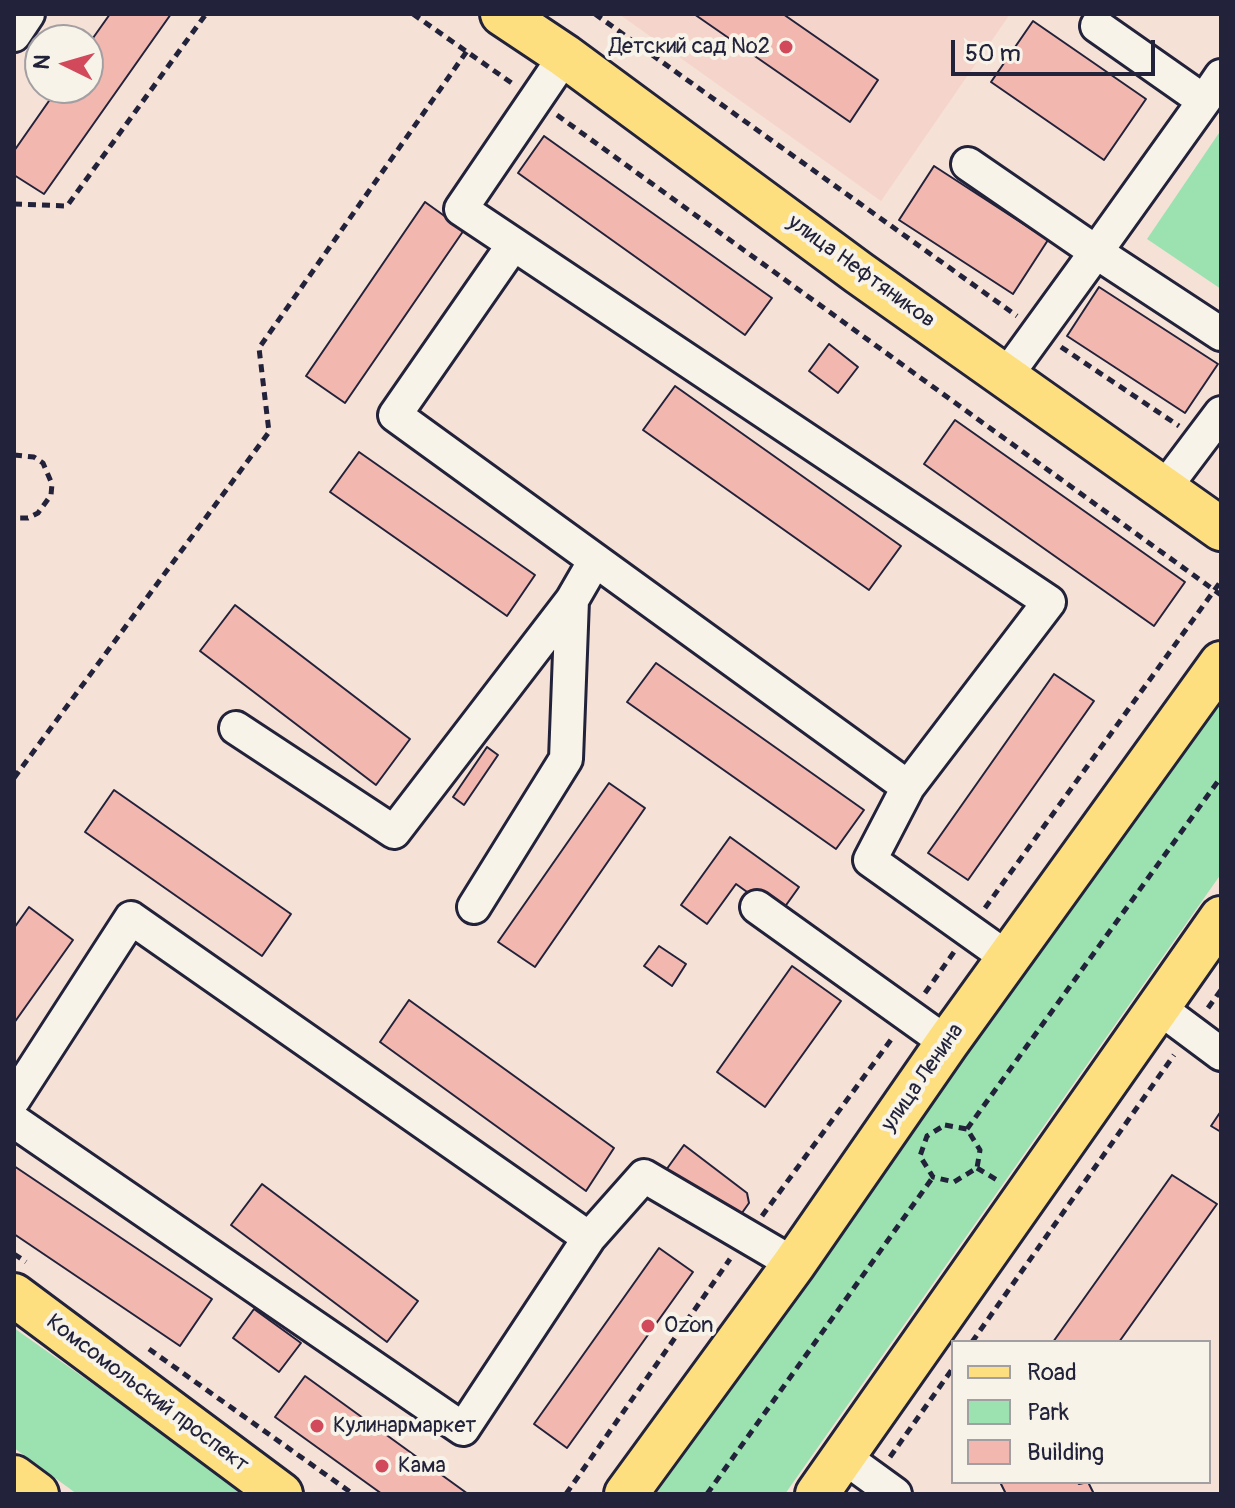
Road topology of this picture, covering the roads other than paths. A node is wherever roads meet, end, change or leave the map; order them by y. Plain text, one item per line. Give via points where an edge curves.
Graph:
1 (28, 14) edge
2 (502, 14) edge
3 (1097, 26) dead end
4 (14, 35) edge
5 (565, 56) junction
6 (1212, 89) edge
7 (968, 164) dead end
8 (513, 245) junction
9 (1096, 252) junction
10 (1221, 334) edge
11 (1006, 376) junction
12 (1221, 413) edge
13 (1163, 490) junction
14 (1221, 529) edge
15 (594, 562) junction
16 (572, 600) junction
17 (1221, 663) edge
18 (236, 728) dead end
19 (908, 787) junction
20 (474, 907) dead end
21 (757, 907) dead end
22 (1221, 918) edge
23 (1009, 959) junction
24 (1158, 1007) junction
25 (947, 1043) junction
26 (1221, 1054) edge
27 (14, 1099) edge
28 (14, 1121) edge
29 (589, 1238) junction
30 (794, 1264) junction
31 (20, 1279) edge
32 (955, 1340) edge
33 (951, 1346) edge
34 (14, 1477) edge
35 (871, 1477) edge
36 (37, 1494) edge
37 (281, 1494) edge
38 (626, 1494) edge
39 (817, 1494) edge

1 - 4 lane
2 - 5 main road, улица Нефтяников
3 - 6 lane
5 - 8 lane via 461,209
5 - 11 main road, улица Нефтяников
6 - 9 lane
7 - 9 lane
8 - 15 lane via 395,415
8 - 19 lane via 1049,602
9 - 10 lane
9 - 11 lane
11 - 13 main road, улица Нефтяников
12 - 13 lane
13 - 14 main road, улица Нефтяников
15 - 16 lane
15 - 19 lane
16 - 18 lane via 394,832
16 - 20 lane via 566,759
17 - 23 main road, улица Ленина
19 - 23 lane via 870,860
21 - 25 lane
22 - 24 main road
23 - 25 main road, улица Ленина
24 - 26 lane
24 - 32 main road
25 - 30 main road, улица Ленина
27 - 29 lane via 131,918
28 - 29 lane via 463,1429
29 - 30 lane via 644,1176
30 - 38 main road, улица Ленина
31 - 37 main road, Комсомольский проспект
33 - 35 main road
34 - 36 main road
35 - 39 main road

